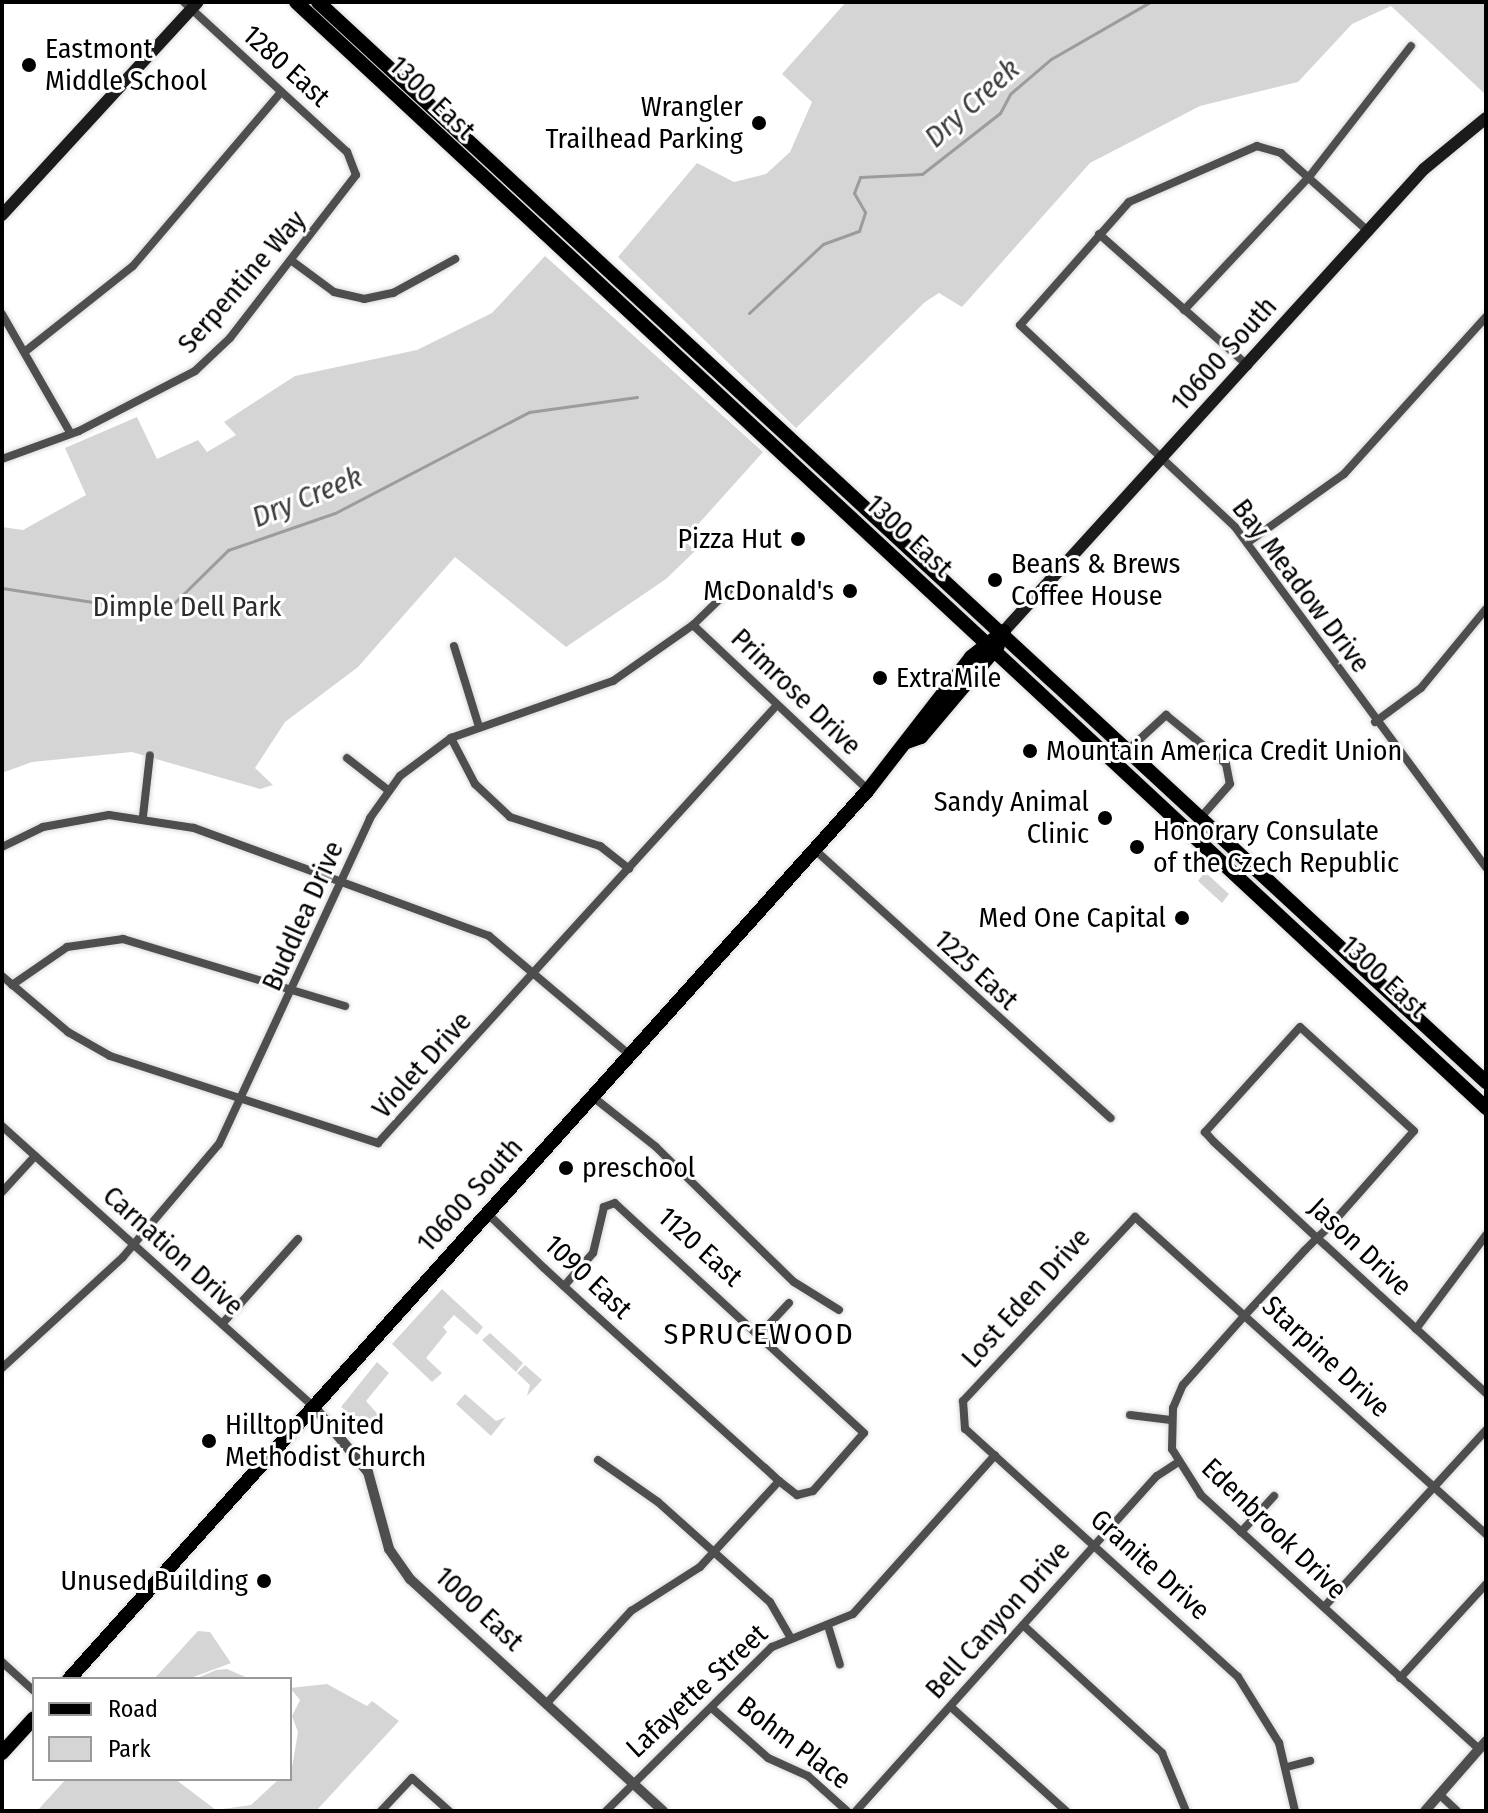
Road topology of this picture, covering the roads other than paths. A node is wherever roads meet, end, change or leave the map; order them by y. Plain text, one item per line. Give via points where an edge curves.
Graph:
1 (296, 2) edge
2 (318, 2) edge
3 (191, 4) edge
4 (322, 27) junction
5 (1411, 46) dead end
6 (373, 56) junction
7 (281, 92) junction
8 (1486, 118) edge
9 (355, 165) joint
10 (1309, 177) junction
11 (2, 215) edge
12 (1369, 232) junction
13 (1099, 234) junction
14 (455, 259) dead end
15 (292, 261) junction
16 (1184, 310) junction
17 (2, 314) edge
18 (1486, 317) edge
19 (27, 350) junction
20 (1248, 367) junction
21 (71, 434) junction
22 (2, 459) edge
23 (1163, 459) junction
24 (1247, 543) junction
25 (731, 588) dead end
26 (1486, 609) edge
27 (693, 625) junction
28 (1004, 631) junction
29 (454, 646) dead end
30 (990, 648) junction
31 (777, 705) junction
32 (1375, 722) junction
33 (479, 727) junction
34 (451, 738) junction
35 (1128, 750) junction
36 (150, 755) dead end
37 (347, 758) dead end
38 (388, 790) junction
39 (868, 790) junction
40 (143, 816) junction
41 (1201, 817) junction
42 (2, 847) edge
43 (815, 850) junction
44 (1486, 867) edge
45 (629, 869) junction
46 (342, 882) junction
47 (536, 971) junction
48 (2, 976) edge
49 (12, 985) junction
50 (294, 990) junction
51 (345, 1006) dead end
52 (630, 1055) junction
53 (1450, 1073) junction
54 (1486, 1082) edge
55 (593, 1097) junction
56 (1486, 1099) edge
57 (244, 1102) junction
58 (1486, 1108) edge
59 (1111, 1118) dead end
60 (2, 1126) edge
61 (1205, 1132) joint
62 (35, 1156) junction
63 (2, 1192) edge
64 (488, 1214) junction
65 (1135, 1217) joint
66 (1486, 1235) edge
67 (1317, 1238) junction
68 (298, 1239) dead end
69 (133, 1246) junction
70 (564, 1286) junction
71 (789, 1303) dead end
72 (839, 1310) dead end
73 (1246, 1314) junction
74 (222, 1324) junction
75 (1416, 1329) junction
76 (761, 1333) junction
77 (2, 1368) edge
78 (1486, 1393) edge
79 (315, 1408) junction
80 (1130, 1415) dead end
81 (959, 1416) joint
82 (1171, 1420) junction
83 (1486, 1430) edge
84 (995, 1455) junction
85 (598, 1460) dead end
86 (1177, 1463) junction
87 (779, 1481) junction
88 (1435, 1487) junction
89 (1274, 1496) dead end
90 (803, 1497) joint
91 (1241, 1532) junction
92 (1486, 1534) edge
93 (1095, 1545) junction
94 (715, 1552) junction
95 (1486, 1584) edge
96 (1324, 1607) junction
97 (1023, 1625) junction
98 (829, 1629) junction
99 (790, 1636) junction
100 (2, 1662) edge
101 (840, 1664) dead end
102 (71, 1677) edge
103 (1400, 1678) junction
104 (32, 1689) edge
105 (546, 1704) junction
106 (951, 1707) junction
107 (714, 1710) junction
108 (32, 1720) edge
109 (1482, 1745) edge
110 (2, 1753) edge
111 (1310, 1761) dead end
112 (1287, 1767) junction
113 (632, 1783) junction
114 (1440, 1795) junction
115 (381, 1811) edge
116 (449, 1811) edge
117 (606, 1811) edge
118 (663, 1811) edge
119 (847, 1811) edge
120 (856, 1811) edge
121 (1066, 1811) edge
122 (1186, 1811) edge
123 (1295, 1811) edge
124 (1425, 1811) edge
125 (1457, 1811) edge

1 - 4 main road, 1300 East
2 - 6 main road, 1300 East
3 - 7 street, 1280 East
3 - 11 main road
4 - 6 main road
4 - 30 main road, 1300 East
5 - 10 street
6 - 28 main road, 1300 East
7 - 9 street, 1280 East
7 - 19 street via 133,266
8 - 12 main road, 10600 South via 1438,154
9 - 15 street, Serpentine Way via 350,189
10 - 12 street
10 - 13 street via 1281,153 1257,146 1129,202
10 - 16 street
12 - 20 main road, 10600 South
13 - 16 street
13 - 23 street, Bay Meadow Drive via 1020,325
14 - 15 street via 393,293 364,299 334,292
15 - 21 street, Serpentine Way via 195,371
16 - 20 street
17 - 19 street
18 - 24 street via 1344,474
19 - 21 street
20 - 23 main road, 10600 South
21 - 22 street, Serpentine Way
23 - 24 street, Bay Meadow Drive
23 - 28 main road, 10600 South
24 - 32 street, Bay Meadow Drive
25 - 27 street, Buddlea Drive
26 - 32 street via 1421,688
27 - 31 street, Primrose Drive
27 - 33 street, Buddlea Drive via 586,694
28 - 30 main road, 10600 South
28 - 35 main road, 1300 East
29 - 33 street
30 - 39 main road, 10600 South
30 - 53 main road, 1300 East
31 - 39 street, Primrose Drive
31 - 45 street, Violet Drive
32 - 44 street, Bay Meadow Drive
33 - 34 street, Buddlea Drive
34 - 38 street, Buddlea Drive
34 - 45 street via 475,784 510,817 600,846
35 - 41 main road, 1300 East
35 - 41 street via 1166,715 1231,772 1228,788
36 - 40 street
37 - 38 street
38 - 46 street, Buddlea Drive
39 - 43 main road, 10600 South
40 - 42 street via 75,819
40 - 46 street
41 - 54 main road, 1300 East
43 - 52 main road, 10600 South
43 - 59 street, 1225 East
45 - 47 street, Violet Drive
46 - 47 street via 489,936
46 - 50 street, Buddlea Drive
47 - 52 street
47 - 57 street, Violet Drive via 378,1143
48 - 49 street, Violet Drive
49 - 50 street via 67,947 123,939
49 - 57 street, Violet Drive via 110,1056
50 - 51 street
50 - 57 street, Buddlea Drive
52 - 55 main road, 10600 South
53 - 56 main road
53 - 58 main road, 1300 East
55 - 64 main road, 10600 South
55 - 72 street via 656,1147 794,1282
57 - 69 street, Buddlea Drive via 203,1165
60 - 62 street, Carnation Drive
61 - 67 street, Jason Drive
61 - 67 street, Edenbrook Drive via 1300,1027 1414,1131
62 - 63 street
62 - 69 street, Carnation Drive
64 - 70 street, 1090 East
64 - 79 main road, 10600 South
65 - 73 street, Starpine Drive
65 - 81 street, Lost Eden Drive via 963,1401
66 - 75 street
67 - 73 street, Edenbrook Drive
67 - 75 street, Jason Drive
68 - 74 street
69 - 74 street, Carnation Drive
69 - 77 street, Buddlea Drive
70 - 76 street, 1120 East via 593,1253 607,1201 628,1212
70 - 87 street, 1090 East
71 - 76 street
73 - 82 street, Edenbrook Drive via 1183,1385
73 - 88 street, Starpine Drive
74 - 79 street, Carnation Drive
75 - 78 street, Jason Drive
76 - 90 street, 1120 East via 864,1429
79 - 102 main road, 10600 South
79 - 105 street, 1000 East via 368,1472 398,1565
80 - 82 street
81 - 84 street, Granite Drive
82 - 86 street, Edenbrook Drive
83 - 88 street
84 - 93 street, Granite Drive
84 - 98 street, Lafayette Street via 853,1614
85 - 94 street
86 - 91 street, Edenbrook Drive
86 - 93 street, Bell Canyon Drive
87 - 90 street, 1090 East
87 - 94 street
88 - 92 street, Starpine Drive
88 - 96 street
89 - 91 street
91 - 96 street, Edenbrook Drive
93 - 97 street, Bell Canyon Drive
93 - 112 street, Granite Drive via 1238,1677 1268,1719
94 - 99 street via 777,1609
94 - 105 street via 631,1611
95 - 103 street
96 - 103 street, Edenbrook Drive
97 - 106 street, Bell Canyon Drive
97 - 122 street via 1162,1753
98 - 99 street, Lafayette Street
98 - 101 street
99 - 107 street, Lafayette Street
100 - 104 street
103 - 109 street, Edenbrook Drive
105 - 113 street, 1000 East
106 - 120 street, Bell Canyon Drive
106 - 121 street
107 - 113 street, Lafayette Street via 679,1733
107 - 119 street, Bohm Place via 768,1758 808,1776
108 - 110 main road
109 - 114 street
111 - 112 street
112 - 123 street, Granite Drive
113 - 117 street, Lafayette Street
113 - 118 street, 1000 East
114 - 124 street
114 - 125 street
115 - 116 street via 412,1778

